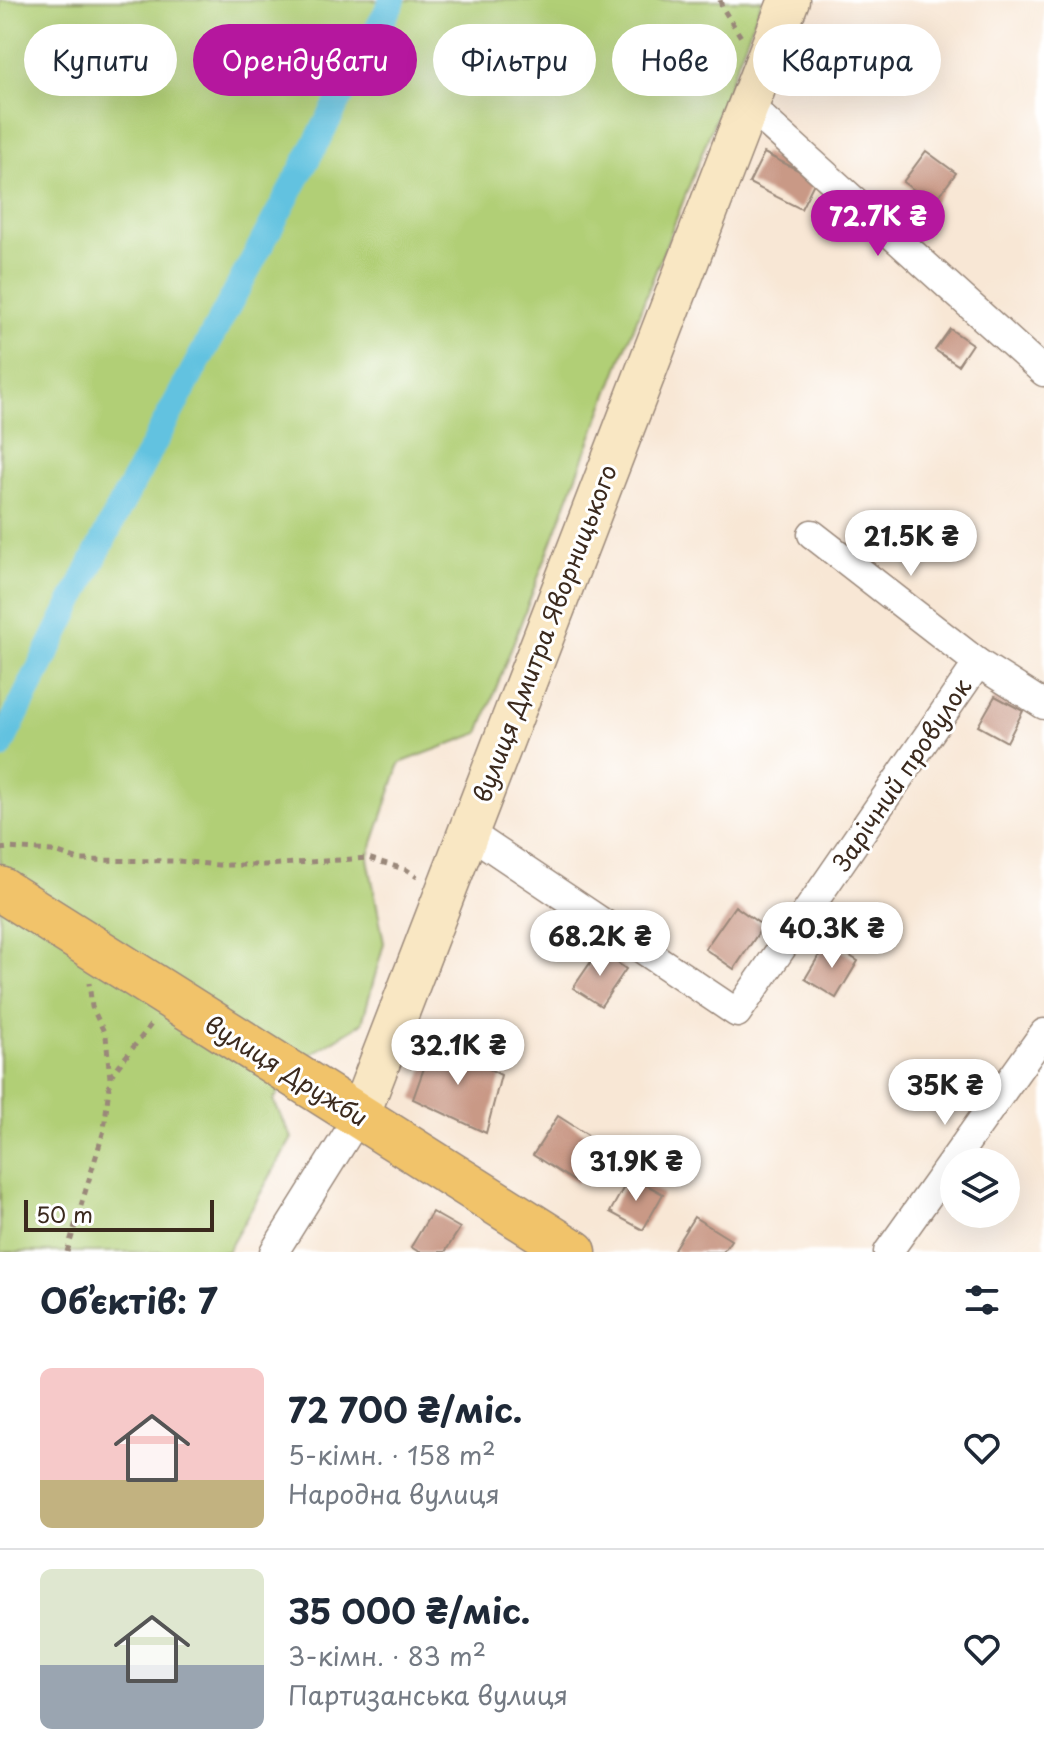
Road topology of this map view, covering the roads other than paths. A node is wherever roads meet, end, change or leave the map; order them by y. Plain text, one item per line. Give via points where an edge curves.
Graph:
1 (789, 0) edge
2 (748, 105) junction
3 (1044, 372) edge
4 (812, 534) dead end
5 (978, 663) junction
6 (1044, 705) edge
7 (468, 832) junction
8 (0, 889) edge
9 (1044, 1033) edge
10 (359, 1116) junction
11 (274, 1252) edge
12 (574, 1252) edge
13 (888, 1252) edge

1 - 2 main road, вулиця Дмитра Яворницького
2 - 3 street
2 - 7 main road, вулиця Дмитра Яворницького
4 - 5 street, Зарічний провулок
5 - 6 street, Зарічний провулок
5 - 7 street, Зарічний провулок via 737,1013
7 - 10 main road, вулиця Дмитра Яворницького
8 - 10 main road, вулиця Дружби
9 - 13 street
10 - 11 street, вулиця Дмитра Яворницького
10 - 12 main road, вулиця Дружби

